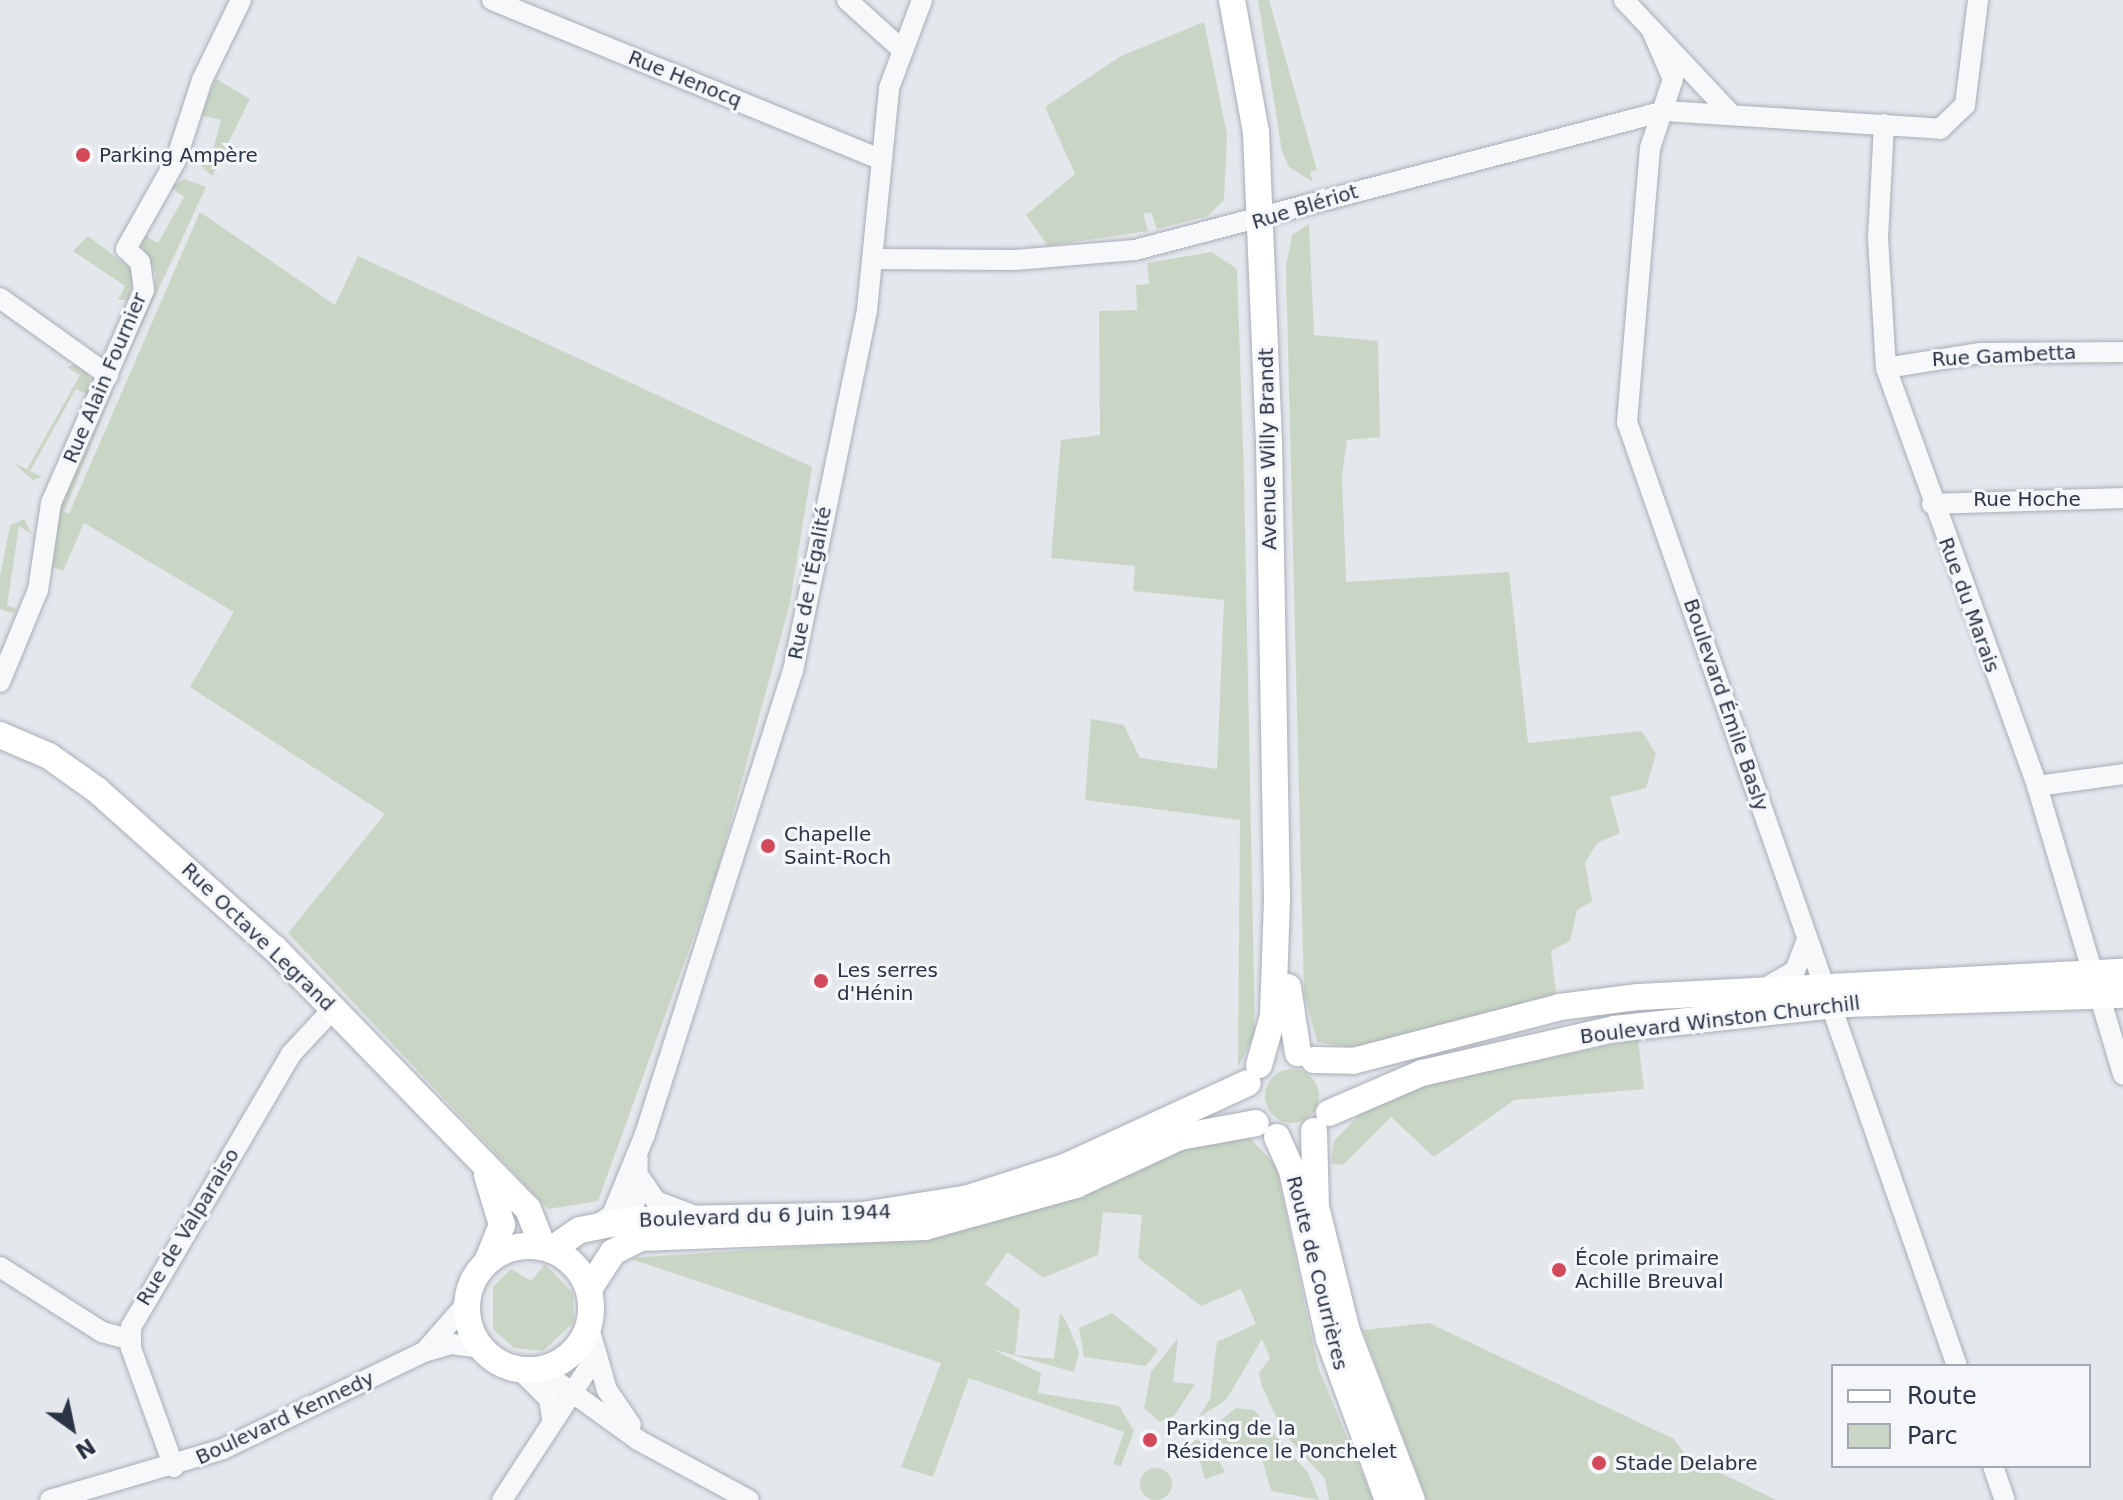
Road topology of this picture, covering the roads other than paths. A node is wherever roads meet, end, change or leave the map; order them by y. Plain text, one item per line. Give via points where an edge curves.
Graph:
1 (241, 0) edge
2 (492, 0) edge
3 (847, 0) edge
4 (922, 0) edge
5 (1232, 0) edge
6 (1978, 0) edge
7 (1631, 2) edge
8 (1652, 31) junction
9 (899, 47) junction
10 (1665, 111) junction
11 (1730, 113) junction
12 (1884, 124) junction
13 (878, 158) junction
14 (1262, 219) junction
15 (874, 259) junction
16 (0, 298) edge
17 (2123, 352) edge
18 (1886, 368) junction
19 (108, 375) junction
20 (2123, 498) edge
21 (1932, 504) junction
22 (0, 682) edge
23 (0, 735) edge
24 (2123, 774) edge
25 (2037, 786) junction
26 (1277, 900) junction
27 (1807, 936) junction
28 (2123, 972) edge
29 (2093, 983) junction
30 (1767, 987) junction
31 (1826, 995) junction
32 (2123, 995) edge
33 (333, 1009) junction
34 (2118, 1029) edge
35 (1306, 1057) junction
36 (1254, 1074) junction
37 (2123, 1074) edge
38 (1321, 1122) junction
39 (1267, 1130) junction
40 (638, 1154) junction
41 (487, 1175) junction
42 (640, 1178) junction
43 (698, 1216) junction
44 (631, 1220) junction
45 (594, 1227) junction
46 (621, 1246) junction
47 (547, 1248) junction
48 (487, 1262) junction
49 (0, 1267) edge
50 (589, 1289) junction
51 (467, 1303) junction
52 (589, 1328) junction
53 (129, 1339) junction
54 (480, 1348) junction
55 (424, 1352) junction
56 (595, 1358) junction
57 (1956, 1364) edge
58 (531, 1370) junction
59 (574, 1388) junction
60 (552, 1418) junction
61 (638, 1440) junction
62 (174, 1467) junction
63 (1994, 1468) edge
64 (115, 1493) edge
65 (50, 1500) edge
66 (502, 1500) edge
67 (749, 1500) edge
68 (1388, 1500) edge
69 (1412, 1500) edge
70 (2005, 1500) edge

1 - 19 street, Rue Alain Fournier via 202,80 176,160 126,249 140,262 144,290
2 - 13 street, Rue Henocq
3 - 9 street
4 - 9 street, Rue de l'Égalité
5 - 14 main road, Avenue Willy Brandt via 1252,96
6 - 12 street, Rue Blériot via 1965,105 1953,122 1940,129
7 - 8 street
8 - 10 street, Boulevard Émile Basly via 1672,66
8 - 11 street
9 - 13 street, Rue de l'Égalité
10 - 11 street, Rue Blériot
10 - 14 street, Rue Blériot
10 - 27 street, Boulevard Émile Basly via 1650,148 1627,422
11 - 12 street, Rue Blériot
12 - 18 street, Rue du Marais via 1878,238
13 - 15 street, Rue de l'Égalité
14 - 15 street, Rue Blériot via 1070,258
14 - 26 main road, Avenue Willy Brandt
15 - 40 street, Rue de l'Égalité via 793,671
16 - 19 street
17 - 18 street, Rue Gambetta via 1981,353
18 - 21 street, Rue du Marais
19 - 22 street, Rue Alain Fournier via 51,503 38,590
20 - 21 street, Rue Hoche
21 - 25 street, Rue du Marais
23 - 33 main road, Rue Octave Legrand via 49,756 97,790
24 - 25 street
25 - 29 street, Rue du Marais
26 - 35 main road, Avenue Willy Brandt
26 - 36 main road, Avenue Willy Brandt via 1273,1016
27 - 30 street, Boulevard Winston Churchill via 1795,971
27 - 31 street, Boulevard Émile Basly
28 - 29 main road, Boulevard Winston Churchill
29 - 31 main road, Boulevard Winston Churchill
29 - 32 main road, Boulevard Winston Churchill
29 - 34 street, Rue du Marais
30 - 31 main road, Boulevard Winston Churchill
30 - 35 main road, Boulevard Winston Churchill via 1560,1007 1353,1061
31 - 38 main road, Boulevard Winston Churchill via 1520,1048 1422,1073
31 - 57 street, Boulevard Émile Basly
33 - 41 main road, Rue Octave Legrand
33 - 53 street, Rue de Valparaiso via 291,1054 135,1317
34 - 37 street, Rue du Marais
35 - 36 main road, Boulevard Winston Churchill
35 - 38 main road, Route de Courrières via 1331,1084
36 - 39 main road, Route de Courrières
36 - 43 main road, Boulevard du 6 Juin 1944 via 1065,1167 969,1198 863,1215
38 - 39 main road, Boulevard Winston Churchill
38 - 69 main road, Route de Courrières via 1316,1207 1347,1331
39 - 46 main road, Boulevard du 6 Juin 1944 via 1180,1137 1076,1185 925,1227 649,1237
39 - 68 main road, Route de Courrières via 1292,1171 1329,1339
40 - 42 street, Rue de l'Égalité
40 - 45 street, Rue de l'Égalité via 612,1215
41 - 47 main road, Rue Octave Legrand via 528,1209
41 - 48 main road, Rue Octave Legrand via 502,1225
42 - 43 street via 656,1201
42 - 44 street, Rue de l'Égalité
43 - 44 main road, Boulevard du 6 Juin 1944
44 - 45 main road, Boulevard du 6 Juin 1944
44 - 46 street, Rue de l'Égalité
45 - 47 main road, Boulevard du 6 Juin 1944
46 - 50 main road, Boulevard du 6 Juin 1944
47 - 48 main road via 514,1248
47 - 50 main road via 570,1261
48 - 51 main road
49 - 53 street via 102,1332
50 - 52 main road
51 - 54 main road
51 - 55 street, Boulevard Kennedy
52 - 56 street
52 - 58 main road via 570,1356
53 - 62 street
54 - 55 street, Boulevard Kennedy via 452,1344
54 - 58 main road
55 - 62 street, Boulevard Kennedy
56 - 59 street
56 - 61 street
58 - 59 street
58 - 60 street via 549,1399
59 - 60 street
59 - 61 street
60 - 66 street
61 - 67 street
62 - 64 street, Boulevard Kennedy
63 - 70 street
64 - 65 street, Boulevard Kennedy

